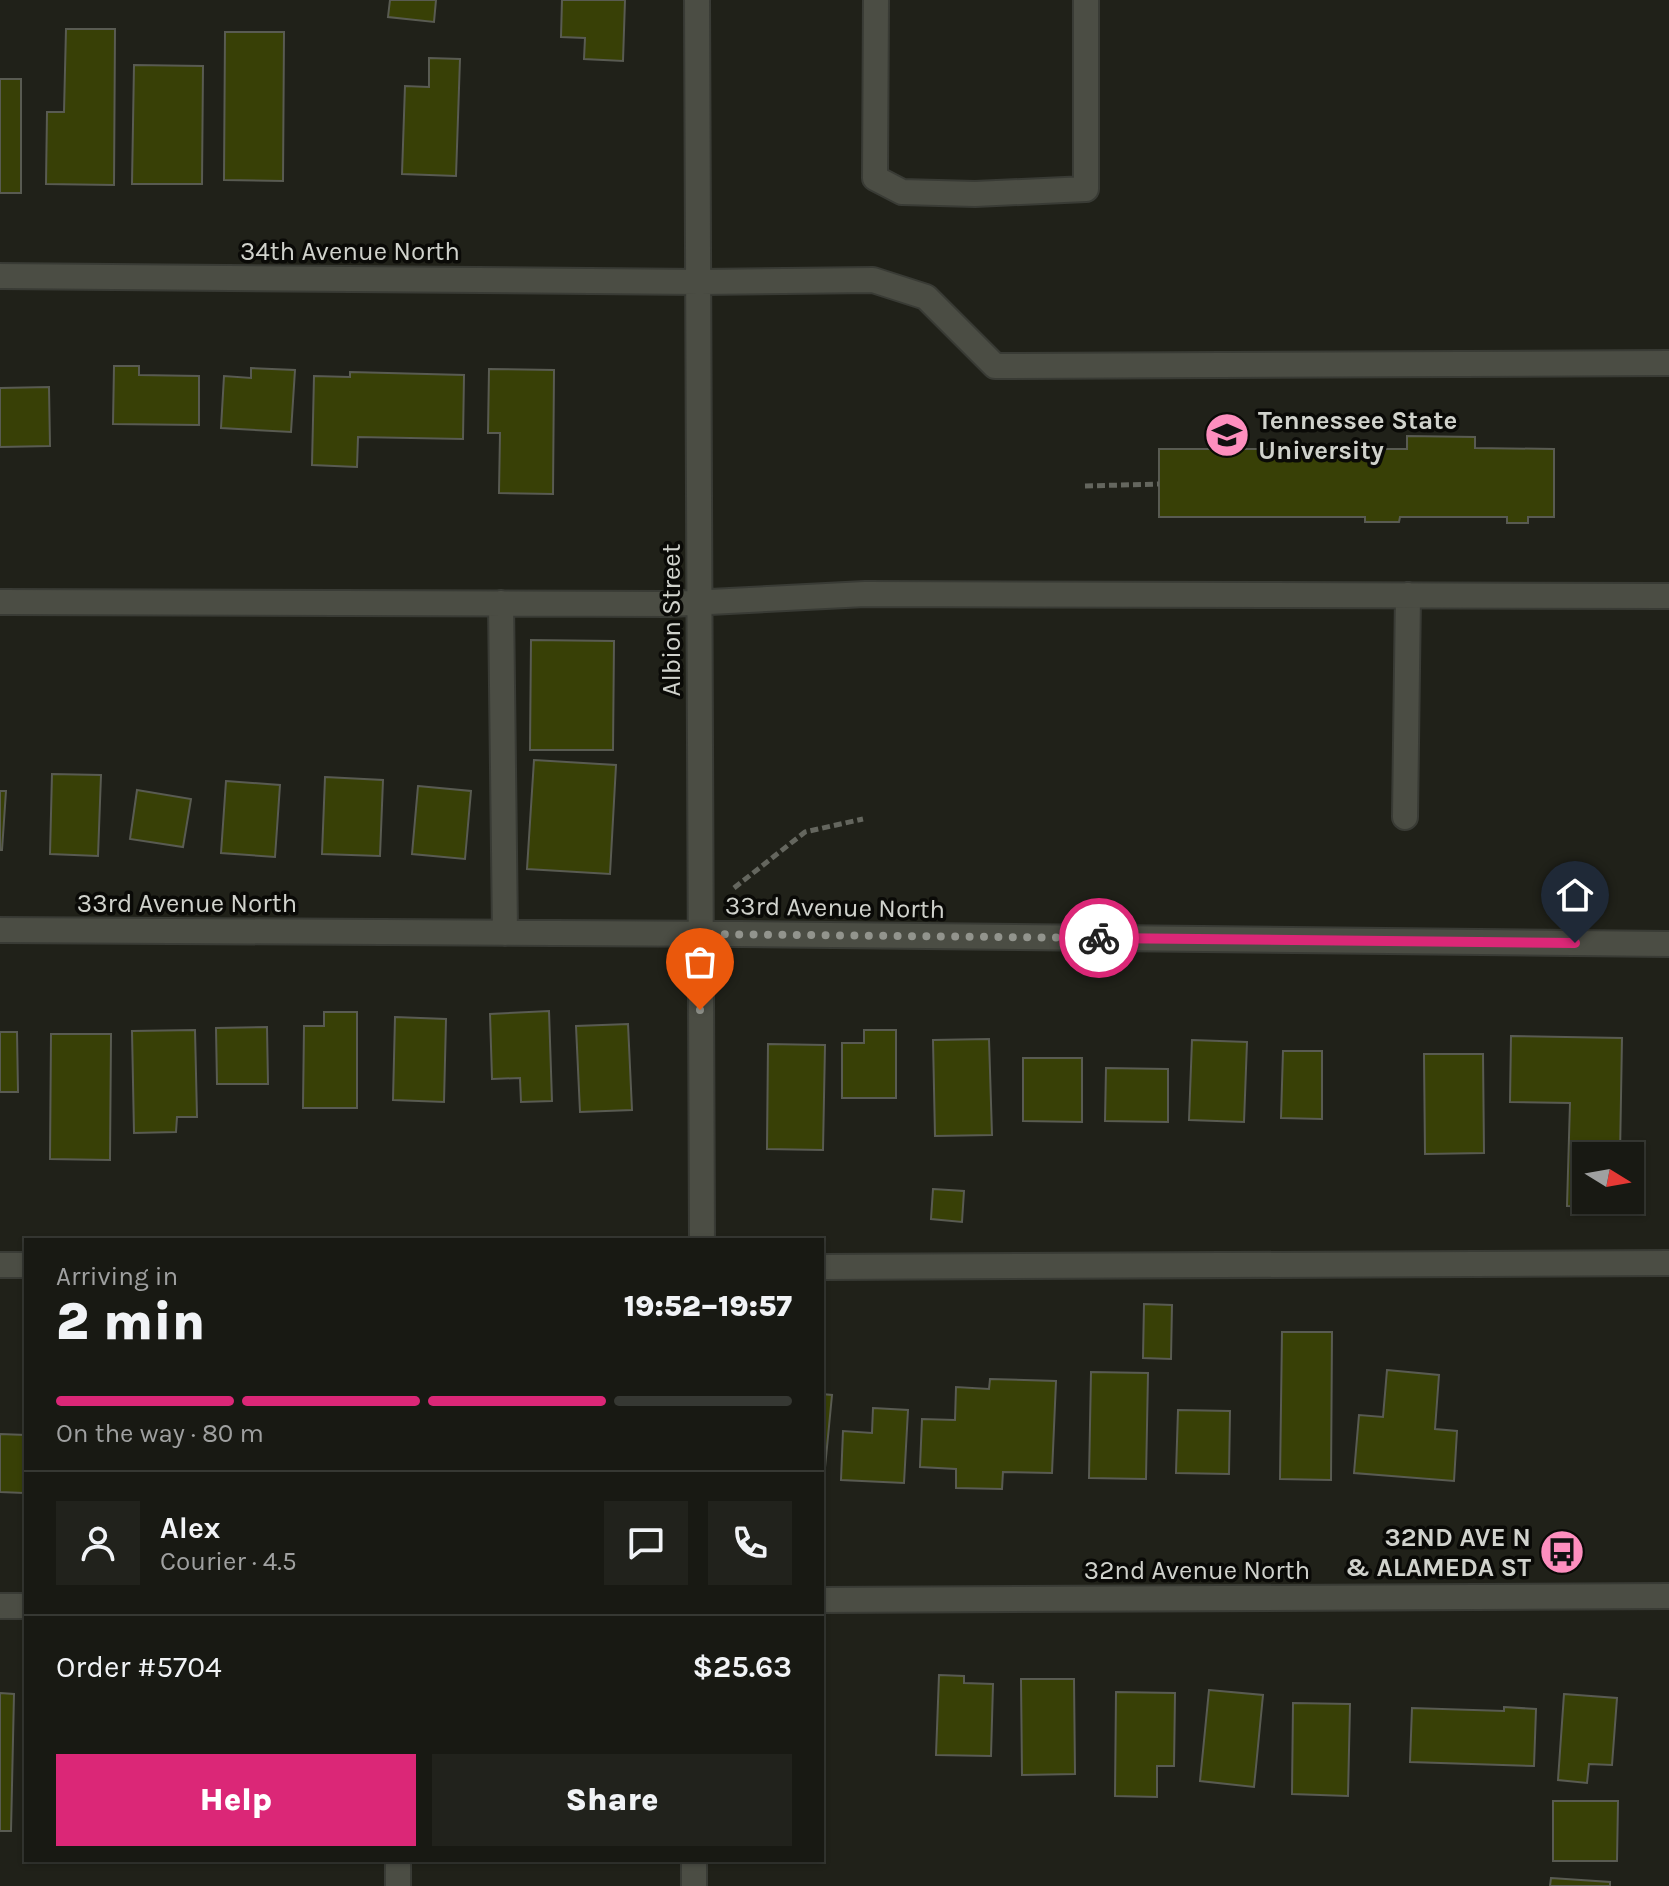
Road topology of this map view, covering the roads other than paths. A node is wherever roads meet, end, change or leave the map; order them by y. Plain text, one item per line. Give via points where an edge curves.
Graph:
1 (697, 0) edge
2 (876, 0) edge
3 (1086, 0) edge
4 (0, 276) edge
5 (700, 282) junction
6 (1669, 363) edge
7 (1408, 595) junction
8 (1669, 596) edge
9 (699, 601) junction
10 (0, 602) edge
11 (501, 603) junction
12 (1405, 817) dead end
13 (0, 930) edge
14 (505, 933) junction
15 (700, 934) junction
16 (1669, 944) edge
17 (702, 1238) edge
18 (1669, 1263) edge
19 (0, 1265) edge
20 (24, 1265) edge
21 (824, 1267) edge
22 (1669, 1596) edge
23 (824, 1600) edge
24 (0, 1606) edge
25 (24, 1606) edge
26 (398, 1862) edge
27 (694, 1862) edge
28 (398, 1886) edge
29 (694, 1886) edge

1 - 5 street, Albion Street
2 - 3 street via 875,178 902,192 975,194 1086,189
4 - 5 street, 34th Avenue North
5 - 6 street, 34th Avenue North via 873,280 926,297 995,366
5 - 9 street, Albion Street
7 - 8 street
7 - 9 street via 865,594
7 - 12 street
9 - 11 street
9 - 15 street, Albion Street
10 - 11 street
11 - 14 street
13 - 14 street, 33rd Avenue North
14 - 15 street, 33rd Avenue North
15 - 16 street, 33rd Avenue North
15 - 17 street, Albion Street
18 - 21 street
19 - 20 street
22 - 23 street, 32nd Avenue North
24 - 25 street
26 - 28 street
27 - 29 street

